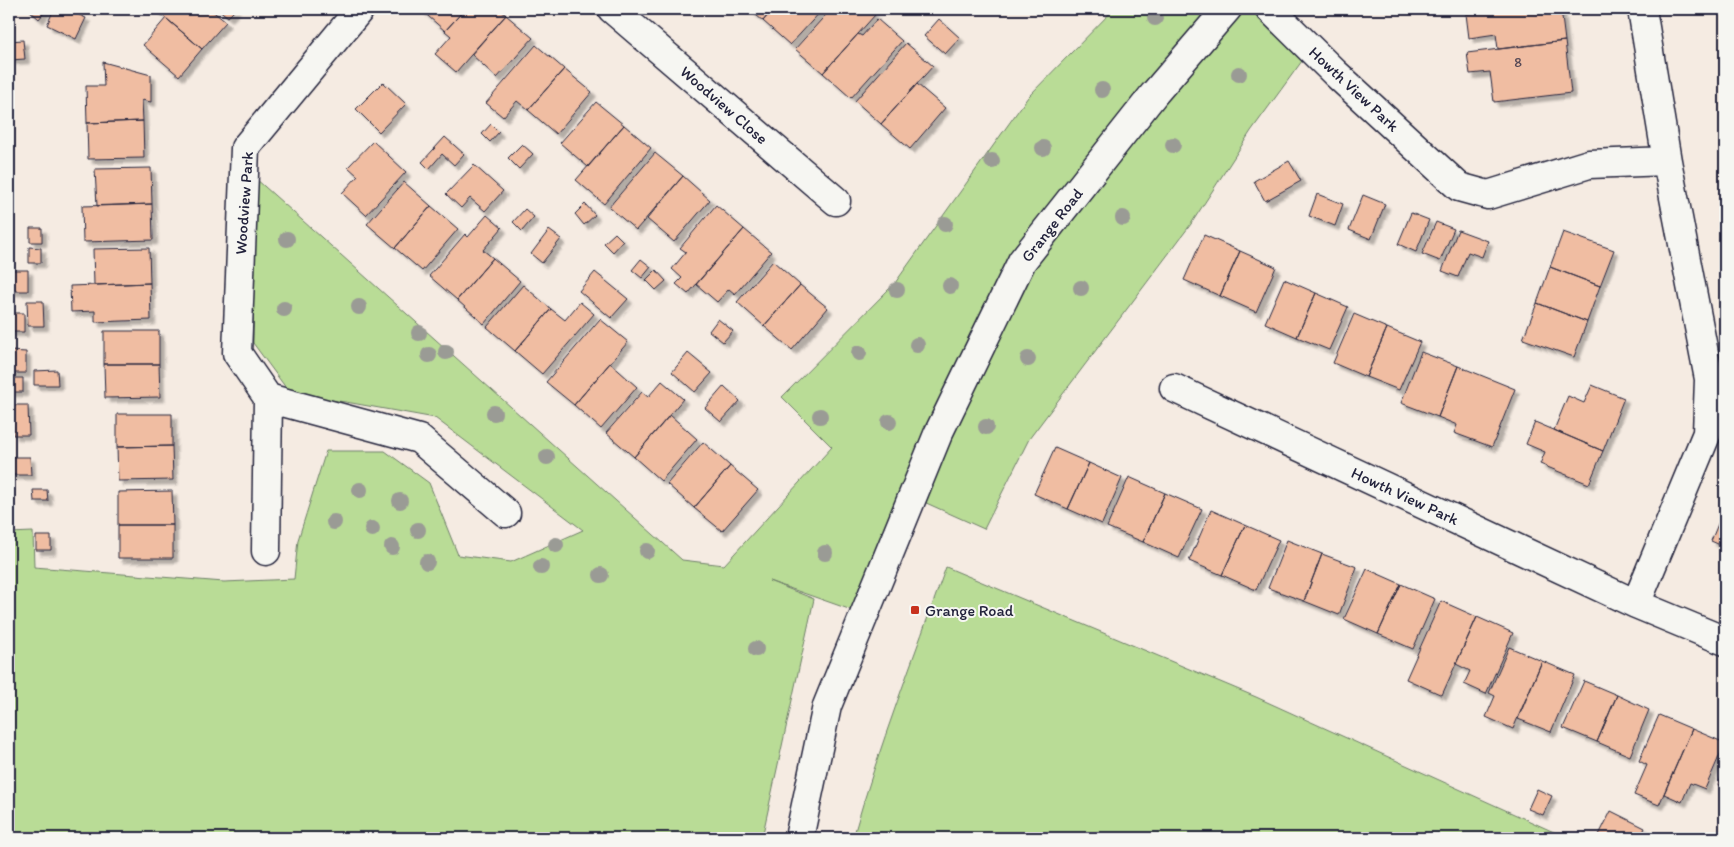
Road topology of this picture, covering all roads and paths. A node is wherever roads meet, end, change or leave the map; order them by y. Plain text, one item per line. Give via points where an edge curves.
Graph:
1 (360, 9) edge
2 (612, 9) edge
3 (1227, 9) edge
4 (1270, 9) edge
5 (1642, 9) edge
6 (1667, 161) junction
7 (836, 201) dead end
8 (1174, 388) dead end
9 (268, 398) junction
10 (506, 513) dead end
11 (266, 551) dead end
12 (1636, 604) junction
13 (1725, 641) edge
14 (799, 838) edge

1 - 9 street, Woodview Park via 245,148 237,352
2 - 7 street, Woodview Close
3 - 14 street, Grange Road via 1154,94 1022,261 938,434 827,706
4 - 6 street, Howth View Park via 1335,74 1459,187 1488,195 1589,164
5 - 6 street
6 - 12 street via 1709,379 1707,433
8 - 12 street, Howth View Park
9 - 10 street via 420,439
9 - 11 street
12 - 13 street, Howth View Park

